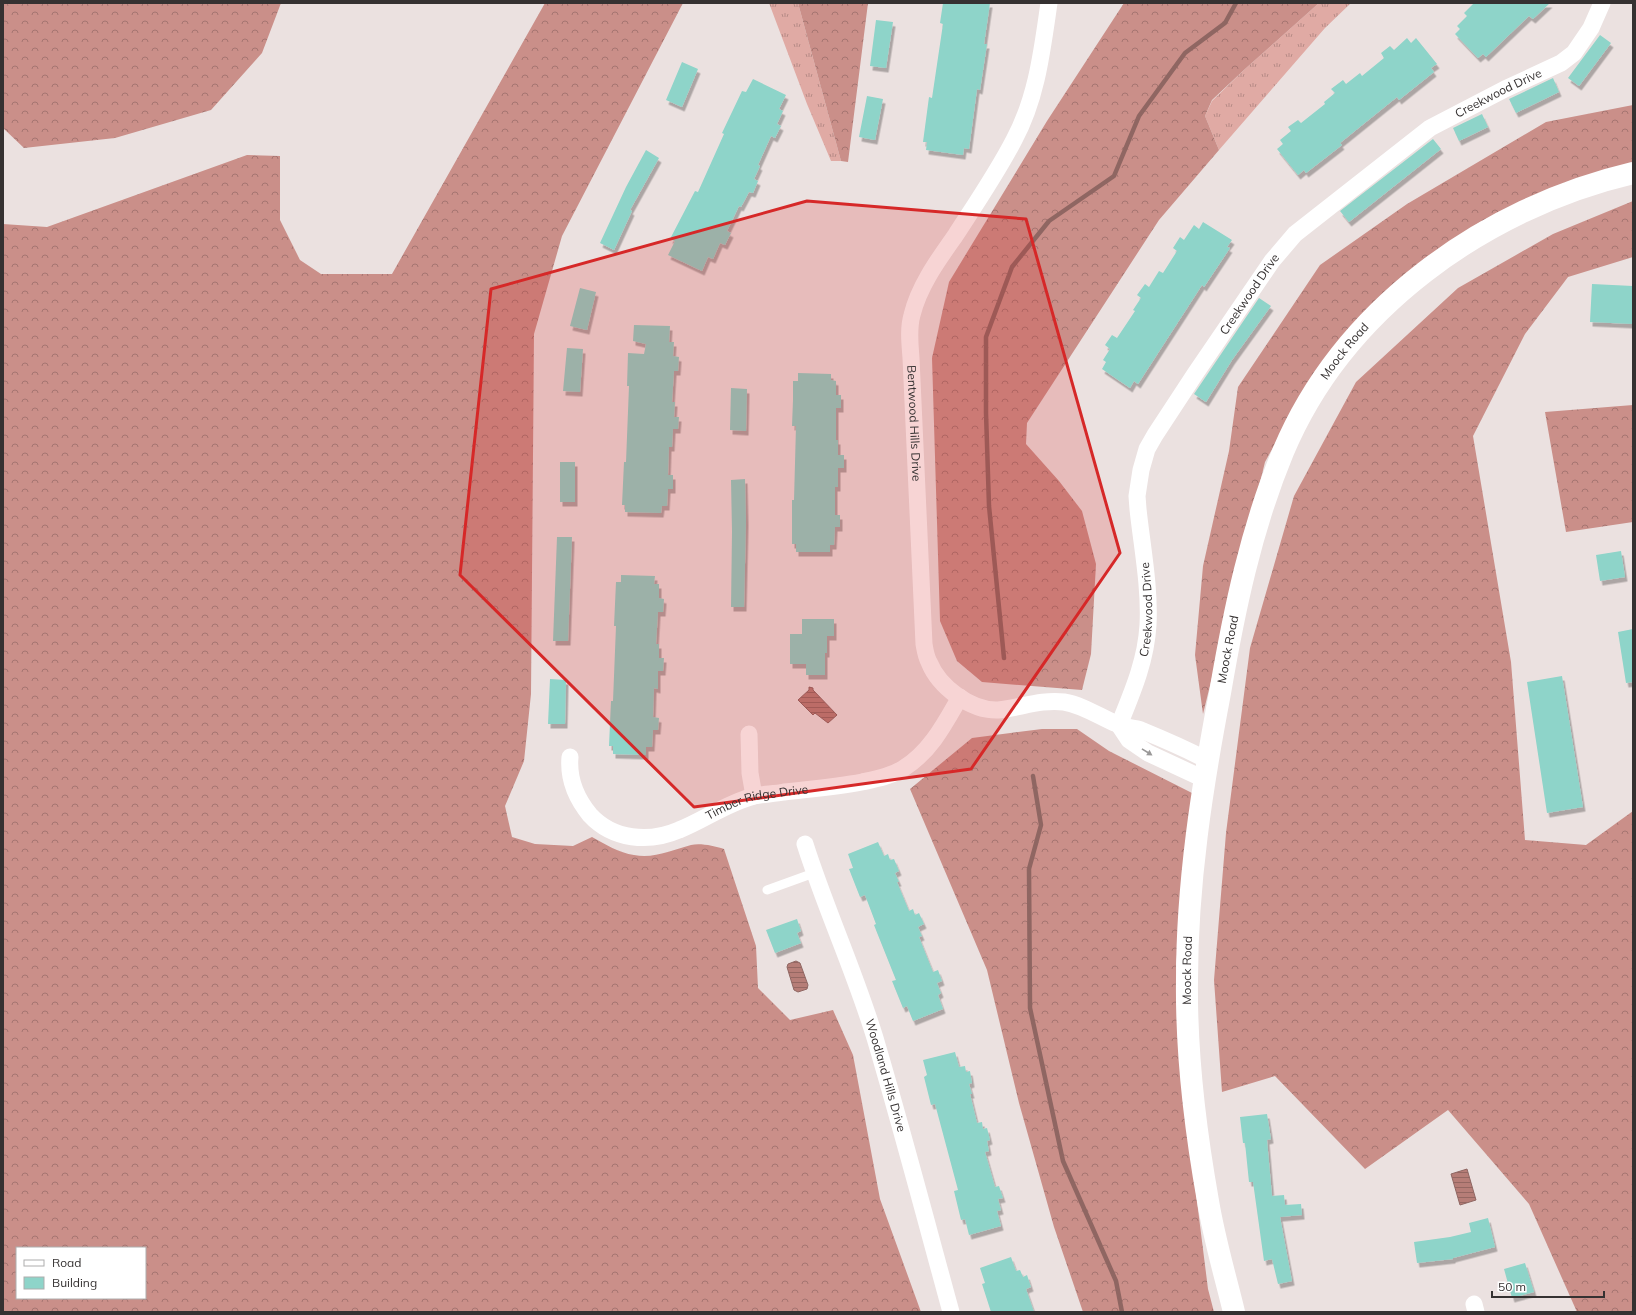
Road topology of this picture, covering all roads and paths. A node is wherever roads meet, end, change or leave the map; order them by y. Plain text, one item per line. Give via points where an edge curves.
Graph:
1 (1049, 3) edge
2 (1602, 3) edge
3 (1633, 173) edge
4 (960, 697) junction
5 (1119, 725) junction
6 (749, 734) dead end
7 (570, 757) dead end
8 (1206, 770) junction
9 (754, 796) junction
10 (805, 844) dead end
11 (814, 873) junction
12 (767, 890) dead end
13 (951, 1312) edge
14 (1234, 1312) edge

1 - 4 street, Bentwood Hills Drive via 1039,69 1024,120 994,175 933,268 911,316 910,358 924,644 928,662 938,678
2 - 5 street, Creekwood Drive via 1591,28 1574,53 1561,63 1430,128 1295,234 1272,261 1195,374 1147,449 1141,470 1137,496 1148,598 1148,627 1137,682
3 - 8 main road, Moock Road via 1580,188 1533,207 1501,222 1452,252 1421,274 1357,335 1316,390 1284,449 1250,550 1230,634
4 - 5 street, Bentwood Hills Drive via 980,708 997,710 1043,702 1064,702 1096,713
4 - 9 street, Timber Ridge Drive via 941,730 917,759 903,769 888,776 855,783
5 - 8 street, Bentwood Hills Drive via 1139,729 1185,748
6 - 9 street via 750,773
7 - 9 street, Timber Ridge Drive via 571,778 578,799 585,809 609,830 629,837 654,836 678,831 727,806
8 - 14 main road, Moock Road via 1190,909 1187,979 1189,1040 1192,1088 1208,1202
10 - 11 street, Woodland Hills Drive
11 - 12 lane
11 - 13 street, Woodland Hills Drive via 846,953 874,1037

